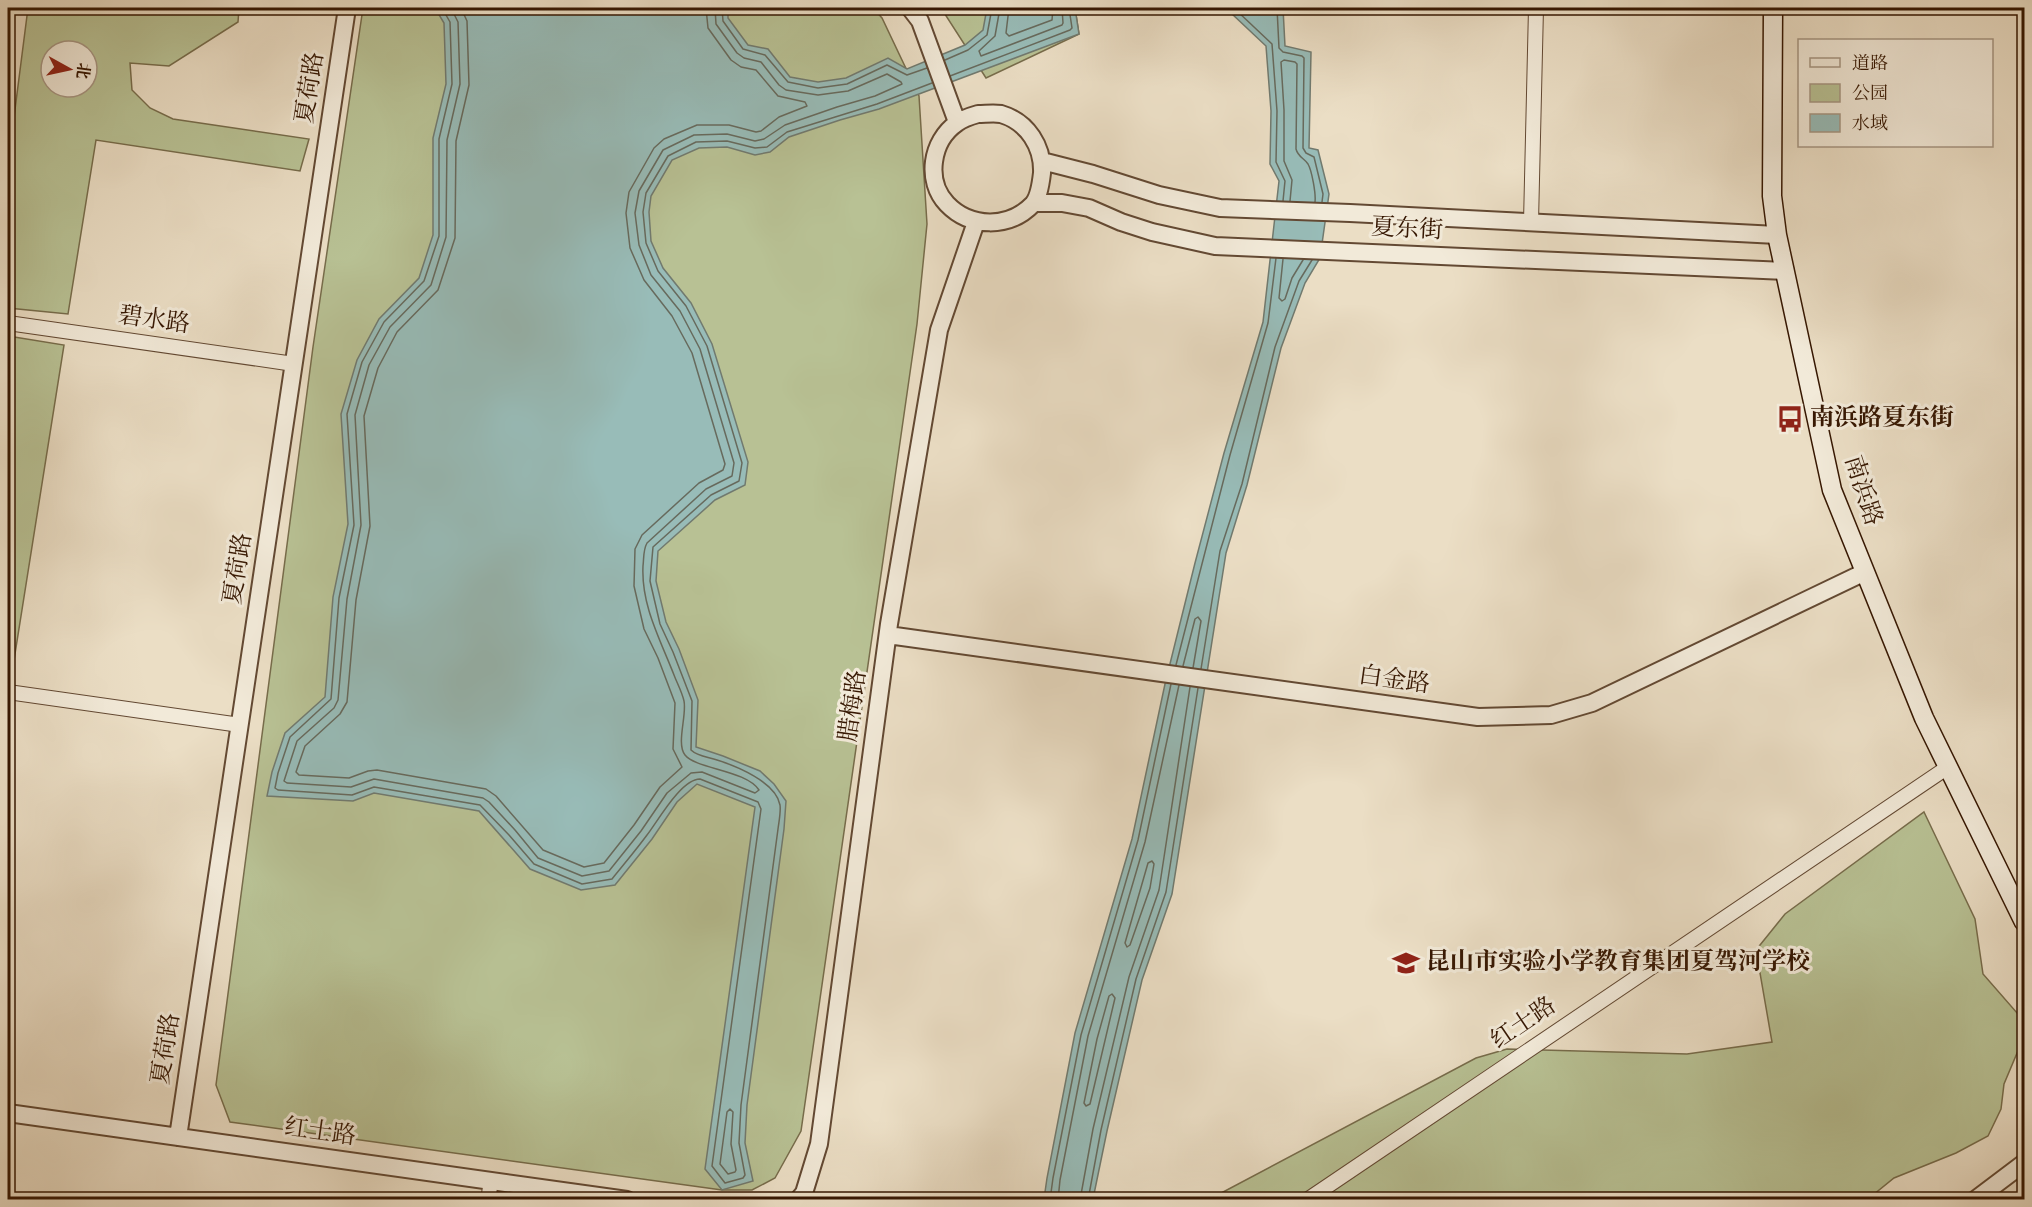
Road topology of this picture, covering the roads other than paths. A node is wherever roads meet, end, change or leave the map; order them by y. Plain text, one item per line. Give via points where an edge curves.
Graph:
1 (347, 8) edge
2 (909, 8) edge
3 (1536, 8) edge
4 (1773, 8) edge
5 (957, 122) junction
6 (1042, 161) junction
7 (1034, 203) junction
8 (976, 222) junction
9 (1531, 222) junction
10 (1777, 235) junction
11 (1785, 271) junction
12 (8, 323) edge
13 (294, 364) junction
14 (1865, 572) junction
15 (888, 635) junction
16 (8, 692) edge
17 (240, 725) junction
18 (1948, 767) junction
19 (2025, 922) edge
20 (8, 1113) edge
21 (178, 1137) junction
22 (2025, 1163) edge
23 (491, 1180) junction
24 (488, 1200) edge
25 (627, 1200) edge
26 (798, 1200) edge
27 (1306, 1200) edge
28 (1975, 1200) edge

1 - 13 street, 夏荷路
2 - 5 street via 920,21
3 - 9 street
4 - 10 main road, 南浜路 via 1772,196
5 - 6 street via 978,114 1000,114 1020,123 1035,140
5 - 8 street via 942,137 934,157 934,178 942,198 956,213
6 - 7 street
6 - 9 street, 夏东街 via 1220,208
7 - 8 street via 996,222
7 - 11 street, 夏东街 via 1089,208 1180,240 1215,246
8 - 15 street, 腊梅路 via 939,330
9 - 10 street, 夏东街
10 - 11 main road, 南浜路
11 - 14 main road, 南浜路 via 1832,490
12 - 13 street, 碧水路
13 - 17 street, 夏荷路
14 - 15 street, 白金路 via 1592,704 1551,715 1478,717
14 - 18 main road, 南浜路
15 - 26 street, 腊梅路 via 819,1144 804,1193
16 - 17 street
17 - 21 street, 夏荷路
18 - 19 main road, 南浜路
18 - 27 street, 红士路
20 - 21 street, 红士路
21 - 23 street, 红士路
22 - 28 street
23 - 24 street
23 - 25 street, 红士路

